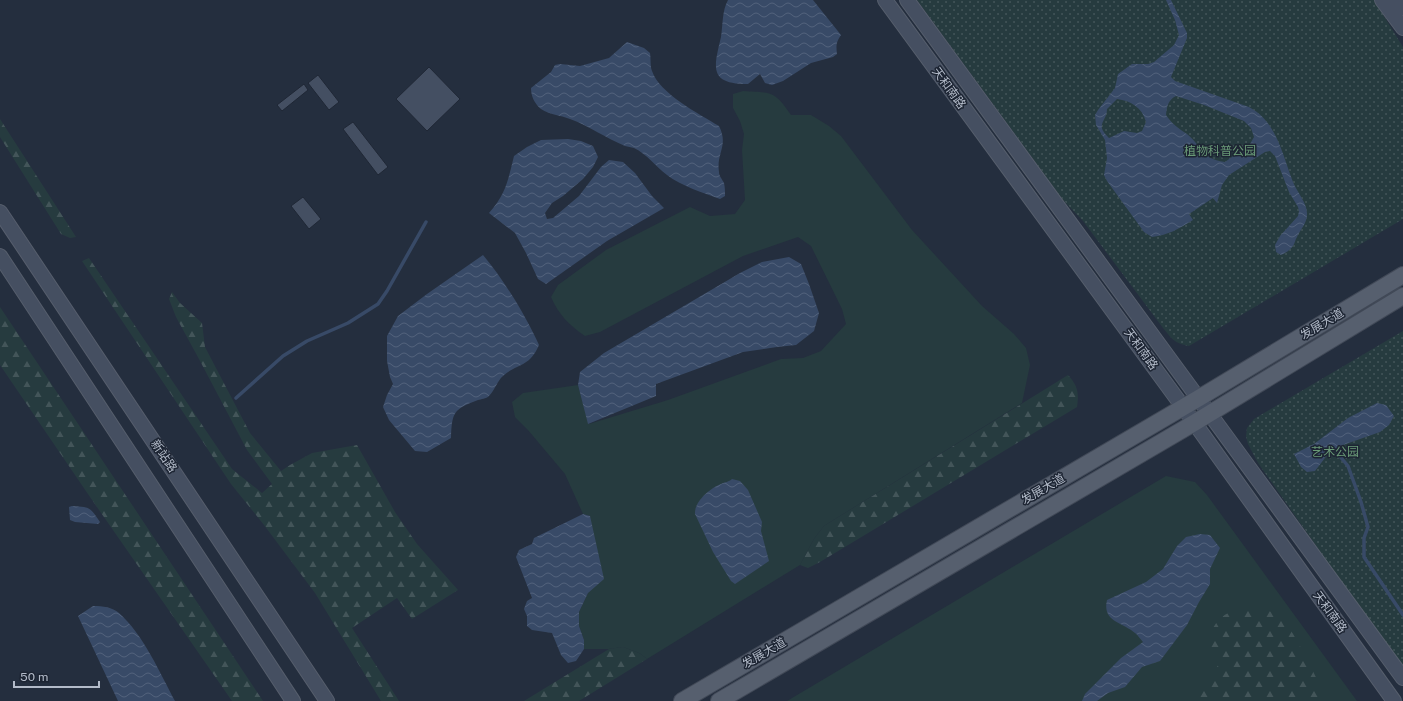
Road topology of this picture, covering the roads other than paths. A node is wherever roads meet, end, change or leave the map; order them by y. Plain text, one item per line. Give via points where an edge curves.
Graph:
1 (884, 0) edge
2 (907, 0) edge
3 (1382, 0) edge
4 (1397, 0) edge
5 (1403, 8) edge
6 (1403, 28) edge
7 (0, 212) edge
8 (0, 256) edge
9 (1403, 275) edge
10 (1403, 296) edge
11 (1199, 398) junction
12 (1183, 407) junction
13 (1210, 413) junction
14 (1194, 423) junction
15 (1403, 678) edge
16 (293, 701) edge
17 (327, 701) edge
18 (682, 701) edge
19 (719, 701) edge
20 (1394, 701) edge

1 - 12 street, 天和南路
2 - 11 street, 天和南路
3 - 6 street
4 - 5 street
7 - 17 street, 新站路
8 - 16 street
9 - 11 main road, 发展大道
10 - 13 main road, 发展大道
11 - 12 main road, 发展大道
11 - 13 street, 天和南路
12 - 14 street, 天和南路
12 - 18 main road, 发展大道
13 - 14 main road, 发展大道
13 - 15 street, 天和南路
14 - 19 main road, 发展大道
14 - 20 street, 天和南路

